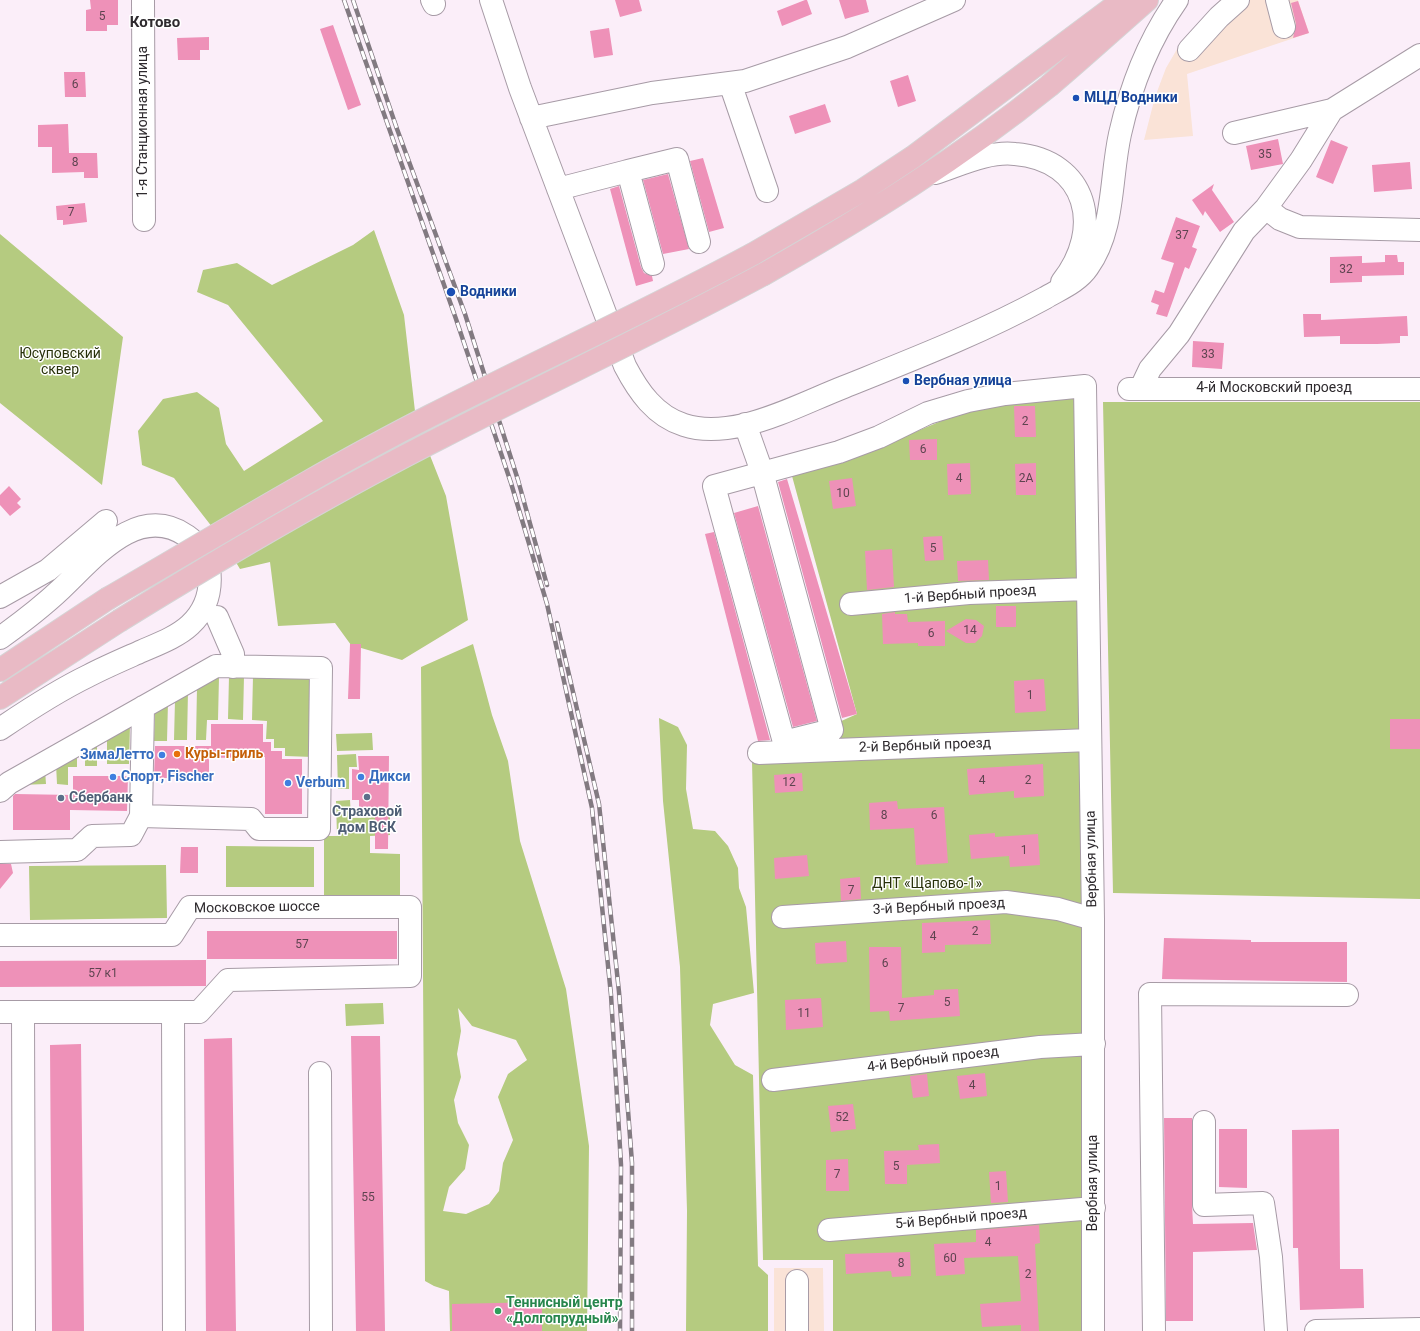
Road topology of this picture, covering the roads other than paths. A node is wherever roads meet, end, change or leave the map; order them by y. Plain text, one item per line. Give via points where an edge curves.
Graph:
1 (143, 0) edge
2 (491, 0) edge
3 (954, 0) edge
4 (1123, 0) edge
5 (1147, 0) edge
6 (1178, 0) edge
7 (1238, 0) edge
8 (1277, 0) edge
9 (1284, 27) dead end
10 (1189, 50) dead end
11 (1420, 55) edge
12 (730, 83) junction
13 (1332, 110) junction
14 (531, 118) junction
15 (1234, 133) dead end
16 (628, 171) junction
17 (924, 177) junction
18 (558, 189) junction
19 (767, 191) dead end
20 (1266, 208) junction
21 (144, 220) dead end
22 (1420, 230) edge
23 (699, 242) dead end
24 (653, 264) dead end
25 (1043, 299) junction
26 (1420, 389) edge
27 (745, 424) junction
28 (762, 472) junction
29 (106, 520) dead end
30 (1088, 589) junction
31 (0, 597) edge
32 (851, 604) dead end
33 (216, 617) dead end
34 (0, 638) edge
35 (233, 667) junction
36 (0, 670) edge
37 (0, 698) edge
38 (144, 707) junction
39 (0, 729) edge
40 (1090, 740) junction
41 (759, 753) dead end
42 (3, 782) edge
43 (141, 816) junction
44 (0, 852) edge
45 (783, 917) dead end
46 (1093, 919) junction
47 (0, 934) edge
48 (1347, 994) dead end
49 (0, 1012) edge
50 (23, 1012) junction
51 (174, 1012) junction
52 (1094, 1044) junction
53 (320, 1072) dead end
54 (773, 1080) dead end
55 (1204, 1122) dead end
56 (1094, 1208) junction
57 (829, 1230) dead end
58 (797, 1281) dead end
59 (1419, 1329) edge
60 (24, 1331) edge
61 (174, 1331) edge
62 (321, 1331) edge
63 (798, 1331) edge
64 (1093, 1331) edge
65 (1154, 1331) edge
66 (1276, 1331) edge
67 (1316, 1331) edge
68 (1326, 1331) edge

1 - 21 street, 1-я Станционная улица
2 - 14 street
3 - 12 street via 847,47 745,81
4 - 36 main road, bridge via 913,157 863,190 753,254 429,417 281,497 107,599
5 - 17 main road via 1048,86
6 - 25 street via 1152,39 1134,84 1120,134 1107,225 1096,254 1087,270 1071,283
7 - 10 street
8 - 9 street
11 - 13 street
12 - 14 street via 652,93
12 - 19 street
13 - 15 street
13 - 20 street via 1301,160
14 - 18 street
16 - 18 street
16 - 23 street via 677,159
16 - 24 street
17 - 25 street via 978,159 1013,154 1041,158 1067,176 1083,202 1086,214 1085,231 1068,274 1059,286
17 - 37 main road, bridge via 869,213 764,274 414,451 286,521 119,621
18 - 27 street via 625,366 649,404 665,417 684,425 706,428
20 - 22 street via 1300,227
20 - 26 street, 4-й Московский проезд via 1244,231 1179,334 1135,389
25 - 27 street via 894,367 782,412
27 - 28 street
28 - 28 street via 832,730 784,742 714,486
28 - 30 street, Вербная улица via 839,452 879,437 928,413 968,401 1005,394 1085,386
29 - 31 street via 48,570
30 - 32 street, 1-й Вербный проезд via 969,593
30 - 40 street, Вербная улица
33 - 35 street via 233,654
34 - 39 street via 41,607 115,540 140,528 168,527 182,532 202,551 208,564 209,592 199,615 189,626 160,644 87,676
35 - 38 street via 216,666
35 - 43 street via 321,668 319,829 259,829 251,819
38 - 42 street
38 - 43 street
40 - 41 street, 2-й Вербный проезд
40 - 46 street, Вербная улица
43 - 44 street via 131,835 92,836 77,850
45 - 46 street, 3-й Вербный проезд via 1006,902 1058,909
46 - 52 street, Вербная улица
47 - 51 street, Московское шоссе via 172,935 190,907 410,907 410,976 228,980 199,1012
48 - 65 street via 1150,994
49 - 50 street
50 - 51 street
50 - 60 street
51 - 61 street
52 - 54 street, 4-й Вербный проезд via 1040,1047
52 - 56 street, Вербная улица
53 - 62 street
55 - 66 street via 1204,1205 1263,1203 1271,1257
56 - 57 street, 5-й Вербный проезд
56 - 64 street, Вербная улица
58 - 63 street
59 - 68 street
67 - 68 street

